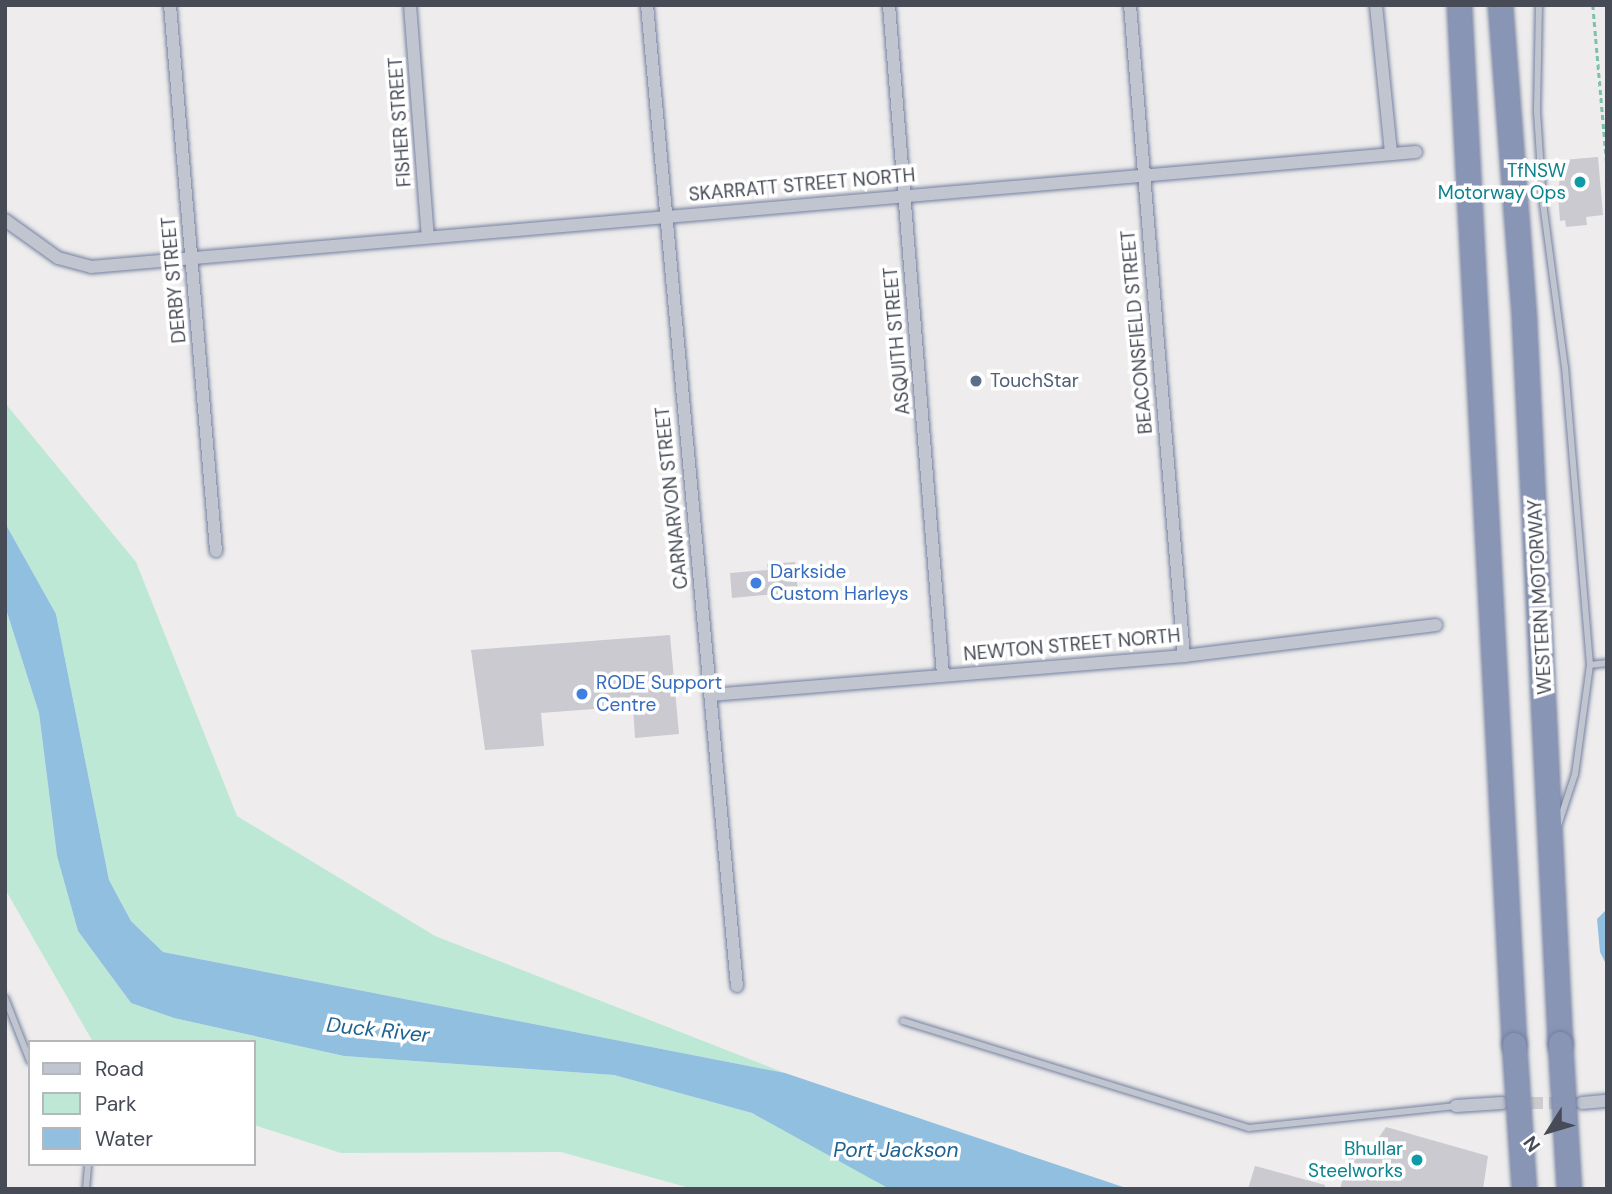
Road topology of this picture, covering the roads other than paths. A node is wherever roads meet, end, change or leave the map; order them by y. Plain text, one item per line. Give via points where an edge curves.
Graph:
1 (170, 5) edge
2 (410, 5) edge
3 (647, 5) edge
4 (889, 5) edge
5 (1130, 5) edge
6 (1376, 5) edge
7 (1459, 5) edge
8 (1500, 5) edge
9 (1539, 5) edge
10 (1416, 152) dead end
11 (1391, 153) junction
12 (1144, 174) junction
13 (905, 195) junction
14 (664, 216) junction
15 (5, 220) edge
16 (428, 237) junction
17 (192, 257) junction
18 (216, 551) dead end
19 (1436, 625) dead end
20 (1184, 656) junction
21 (1607, 663) edge
22 (1590, 665) junction
23 (943, 675) junction
24 (711, 695) junction
25 (1553, 840) junction
26 (737, 986) dead end
27 (5, 998) edge
28 (903, 1021) dead end
29 (28, 1056) edge
30 (1607, 1101) edge
31 (1582, 1102) tunnel mouth
32 (1502, 1103) tunnel mouth
33 (1456, 1106) joint
34 (88, 1166) edge
35 (86, 1189) edge
36 (1524, 1189) edge
37 (1569, 1189) edge

1 - 17 street, DERBY STREET
2 - 16 street, FISHER STREET
3 - 14 street, CARNARVON STREET
4 - 13 street, ASQUITH STREET
5 - 12 street, BEACONSFIELD STREET
6 - 11 street
7 - 36 highway, bridge
8 - 25 highway, WESTERN MOTORWAY via 1524,320
9 - 22 lane via 1537,112 1543,203 1565,367
10 - 11 street, SKARRATT STREET NORTH
11 - 12 street, SKARRATT STREET NORTH
12 - 13 street, SKARRATT STREET NORTH
12 - 20 street, BEACONSFIELD STREET
13 - 14 street, SKARRATT STREET NORTH
13 - 23 street, ASQUITH STREET
14 - 16 street, SKARRATT STREET NORTH
14 - 24 street, CARNARVON STREET
15 - 17 street, SKARRATT STREET NORTH via 58,258 91,267
16 - 17 street, SKARRATT STREET NORTH
17 - 18 street, DERBY STREET
19 - 20 street, NEWTON STREET NORTH
20 - 23 street, NEWTON STREET NORTH
21 - 22 lane
22 - 25 lane via 1575,774
23 - 24 street, NEWTON STREET NORTH
24 - 26 street, CARNARVON STREET
25 - 37 highway, WESTERN MOTORWAY, bridge
27 - 29 lane
28 - 33 lane via 1248,1128
30 - 31 street
32 - 33 street
34 - 35 lane

